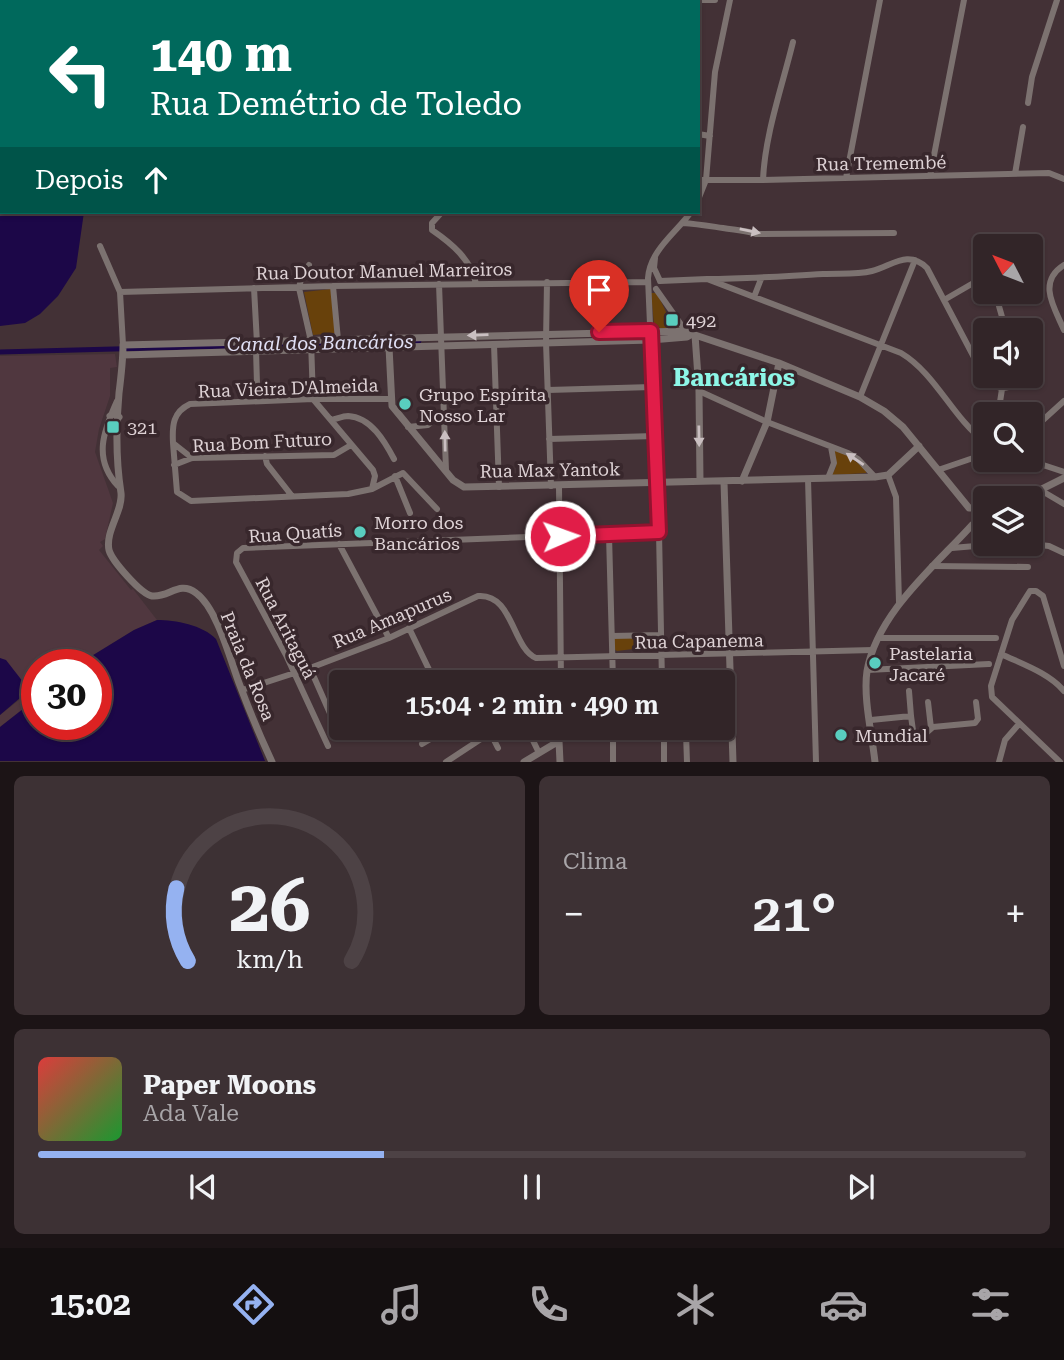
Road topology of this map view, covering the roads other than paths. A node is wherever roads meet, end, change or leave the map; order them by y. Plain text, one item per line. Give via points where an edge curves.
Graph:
1 (730, 0) edge
2 (880, 0) edge
3 (964, 0) edge
4 (1057, 0) edge
5 (793, 42) dead end
6 (1028, 103) dead end
7 (1023, 127) dead end
8 (700, 134) edge
9 (710, 136) junction
10 (1015, 174) junction
11 (930, 176) junction
12 (846, 178) junction
13 (1064, 179) edge
14 (702, 180) edge
15 (763, 180) junction
16 (440, 214) edge
17 (689, 214) edge
18 (682, 223) junction
19 (894, 233) dead end
20 (100, 246) dead end
21 (659, 250) junction
22 (915, 260) junction
23 (309, 265) dead end
24 (1064, 265) edge
25 (658, 279) junction
26 (707, 279) junction
27 (761, 279) junction
28 (547, 282) junction
29 (648, 283) junction
30 (439, 284) junction
31 (477, 284) junction
32 (973, 285) edge
33 (333, 286) junction
34 (254, 288) junction
35 (299, 288) junction
36 (656, 289) junction
37 (120, 292) junction
38 (754, 297) junction
39 (944, 300) junction
40 (1064, 330) edge
41 (690, 334) junction
42 (651, 336) junction
43 (546, 338) junction
44 (338, 340) junction
45 (441, 341) junction
46 (494, 344) junction
47 (880, 344) junction
48 (311, 345) junction
49 (256, 346) junction
50 (389, 347) junction
51 (124, 350) junction
52 (779, 363) junction
53 (257, 384) dead end
54 (652, 387) junction
55 (1008, 388) edge
56 (1002, 389) junction
57 (548, 390) junction
58 (699, 391) junction
59 (860, 397) junction
60 (313, 398) junction
61 (391, 399) junction
62 (1064, 401) edge
63 (1000, 402) edge
64 (444, 412) junction
65 (114, 417) junction
66 (1043, 419) edge
67 (331, 420) junction
68 (767, 422) junction
69 (408, 427) junction
70 (973, 431) edge
71 (655, 436) junction
72 (549, 439) junction
73 (173, 443) junction
74 (351, 445) junction
75 (919, 446) junction
76 (831, 447) junction
77 (117, 454) junction
78 (102, 456) junction
79 (265, 456) junction
80 (192, 458) junction
81 (973, 458) edge
82 (394, 459) dead end
83 (1043, 465) edge
84 (174, 466) junction
85 (446, 470) junction
86 (938, 470) junction
87 (1064, 472) edge
88 (888, 475) junction
89 (395, 476) junction
90 (875, 477) junction
91 (828, 478) junction
92 (808, 479) junction
93 (700, 481) junction
94 (742, 481) junction
95 (1063, 481) edge
96 (724, 482) junction
97 (657, 483) junction
98 (118, 486) junction
99 (551, 486) junction
100 (559, 486) junction
101 (499, 487) junction
102 (372, 488) junction
103 (1043, 491) edge
104 (1043, 492) edge
105 (292, 496) junction
106 (1064, 504) edge
107 (969, 508) junction
108 (973, 508) edge
109 (437, 509) dead end
110 (410, 513) dead end
111 (972, 525) joint
112 (659, 532) junction
113 (609, 535) junction
114 (560, 536) junction
115 (339, 544) junction
116 (1043, 545) edge
117 (973, 546) edge
118 (952, 548) junction
119 (1064, 553) edge
120 (236, 562) joint
121 (932, 566) junction
122 (1028, 567) dead end
123 (899, 602) junction
124 (410, 628) junction
125 (661, 635) junction
126 (612, 636) junction
127 (389, 638) junction
128 (879, 638) junction
129 (996, 638) dead end
130 (873, 650) junction
131 (527, 651) joint
132 (814, 651) junction
133 (731, 654) junction
134 (1001, 654) junction
135 (661, 655) junction
136 (613, 657) junction
137 (562, 659) junction
138 (989, 664) dead end
139 (1064, 666) edge
140 (310, 668) junction
141 (429, 670) edge
142 (562, 670) edge
143 (613, 670) edge
144 (662, 670) edge
145 (867, 670) junction
146 (295, 673) junction
147 (242, 690) junction
148 (909, 691) dead end
149 (1064, 691) edge
150 (928, 702) dead end
151 (976, 702) dead end
152 (329, 711) edge
153 (911, 716) junction
154 (871, 720) junction
155 (1019, 724) junction
156 (931, 728) junction
157 (429, 740) edge
158 (475, 740) edge
159 (494, 740) edge
160 (533, 740) edge
161 (613, 740) edge
162 (664, 740) edge
163 (686, 740) edge
164 (559, 741) joint
165 (422, 744) dead end
166 (328, 746) dead end
167 (498, 748) dead end
168 (539, 753) junction
169 (272, 761) edge
170 (446, 761) edge
171 (524, 761) edge
172 (560, 761) edge
173 (613, 761) edge
174 (664, 761) edge
175 (687, 761) edge
176 (733, 761) edge
177 (816, 761) edge
178 (875, 761) edge
179 (999, 761) edge
180 (1060, 761) edge

1 - 9 street via 718,49
2 - 12 street
3 - 11 street
4 - 6 street
5 - 15 street
7 - 10 street
8 - 9 street
9 - 14 street
10 - 11 street, Rua Tremembé
10 - 13 street, Rua Tremembé via 1049,173
11 - 12 street, Rua Tremembé
12 - 15 street, Rua Tremembé
14 - 15 street, Rua Tremembé
16 - 31 street via 432,230 462,257
17 - 18 street
18 -> 19 street via 757,234
18 - 21 street
20 - 37 street
21 - 25 street via 654,263
21 - 29 street via 651,260
22 - 27 street via 904,258 874,271
22 - 39 street via 927,268
22 - 47 street
23 - 35 street
24 - 40 street via 1050,279 1049,289
25 - 26 street
25 - 29 street via 652,277
25 - 36 street
26 - 27 street
26 - 38 street
27 - 38 street
28 - 29 street, Rua Doutor Manuel Marreiros
28 - 31 street, Rua Doutor Manuel Marreiros
28 - 43 street
29 - 36 street
29 - 42 street
30 - 31 street, Rua Doutor Manuel Marreiros
30 - 33 street, Rua Doutor Manuel Marreiros
30 - 45 street
32 - 39 street
33 - 35 street, Rua Doutor Manuel Marreiros
33 - 44 street
34 - 35 street, Rua Doutor Manuel Marreiros
34 - 37 street, Rua Doutor Manuel Marreiros
34 - 49 street
35 - 48 street
36 - 41 street
37 - 51 street
38 - 47 street
39 - 56 street via 987,382
41 - 42 street
41 - 52 street
41 - 58 street
42 - 43 street
42 - 54 street
43 -> 45 street
43 - 46 street
43 - 57 street
44 - 45 street
44 - 48 street
45 - 46 street
45 - 50 street
45 - 64 street
46 - 101 street
47 - 59 street
47 - 70 street via 919,366
48 - 49 street
48 - 50 street
48 - 60 street
49 - 51 street
49 - 53 street
50 - 61 street, Rua Max Yantok
51 - 65 street
52 - 59 street
52 - 68 street
54 - 57 street
54 - 71 street
55 - 56 street
56 - 63 street
57 - 72 street
58 - 68 street
58 -> 93 street
59 - 75 street via 894,419
60 - 61 street, Rua Vieira D'Almeida
60 - 67 street
60 - 73 street, Rua Vieira D'Almeida via 190,404 172,424
61 - 69 street, Rua Max Yantok
62 - 66 street
64 - 69 street via 428,425
85 -> 64 street
65 - 77 street
65 - 78 street
67 - 74 street
67 - 82 street via 347,416 364,422 386,442
68 - 76 street
68 - 94 street
69 - 85 street, Rua Max Yantok
71 - 72 street
71 - 97 street
72 - 99 street
73 - 80 street
73 - 84 street, Rua Vieira D'Almeida
74 - 79 street, Rua Bom Futuro via 334,454
74 - 102 street via 373,470
75 - 86 street
75 - 88 street
90 -> 76 street via 858,460
76 - 91 street via 834,463
77 - 78 street
77 - 98 street
78 - 98 street via 106,472
79 - 80 street, Rua Bom Futuro
79 - 105 street
80 - 84 street, Rua Bom Futuro
81 - 86 street
83 - 87 street
84 - 105 street, Rua Vieira D'Almeida via 177,492 191,501
85 - 101 street, Rua Max Yantok via 464,487
86 - 107 street
88 - 90 street, Rua Max Yantok
88 - 123 street via 896,497
89 - 102 street
89 - 109 street via 403,473
89 - 110 street
90 - 91 street, Rua Max Yantok
91 - 92 street, Rua Max Yantok
92 - 94 street, Rua Max Yantok
92 - 132 street
93 - 96 street, Rua Max Yantok
93 - 97 street, Rua Max Yantok
94 - 96 street, Rua Max Yantok
95 - 103 street
96 - 133 street
97 - 100 street, Rua Max Yantok
97 - 112 street
98 - 147 street, Praia da Rosa via 121,494 109,545 114,560 147,594 158,596 188,588 200,597 217,626
99 - 100 street, Rua Max Yantok
99 - 101 street, Rua Max Yantok
100 - 114 street
102 - 105 street via 348,494
104 - 106 street
107 - 108 street
107 - 111 street
111 - 118 street
112 - 113 street, Rua Quatís
112 - 125 street
113 - 114 street, Rua Quatís
113 - 126 street
114 - 115 street, Rua Quatís
114 - 137 street
115 - 120 street, Rua Quatís via 243,548
115 - 127 street
116 - 119 street
117 - 118 street
118 - 121 street
120 - 146 street, Rua Aritaguá
121 - 122 street
121 - 123 street
123 - 128 street
124 - 127 street, Rua Amapurus
124 - 131 street, Rua Amapurus via 485,596 499,603
124 - 141 street
125 - 126 street
125 - 135 street
126 - 136 street
127 - 140 street, Rua Amapurus
128 - 129 street
128 - 130 street
130 - 132 street, Rua Capanema
130 - 145 street
131 - 137 street, Rua Capanema via 536,658
132 - 133 street, Rua Capanema
132 - 177 street
133 - 135 street, Rua Capanema
133 - 176 street
134 - 139 street via 1023,599 1036,591 1043,596
134 - 149 street
134 - 155 street via 992,696
135 - 136 street, Rua Capanema
135 - 144 street
136 - 137 street, Rua Capanema
136 - 143 street
137 - 142 street
138 - 145 street
140 - 146 street, Rua Amapurus
140 - 152 street
145 - 154 street
146 - 147 street, Rua Amapurus
146 - 166 street, Rua Aritaguá
147 - 169 street, Praia da Rosa
148 - 153 street
150 - 156 street
151 - 156 street via 975,723
153 - 154 street
153 - 156 street via 915,740
154 - 178 street
155 - 179 street via 1004,740
155 - 180 street
157 - 165 street
158 - 170 street
159 - 167 street
160 - 168 street
161 - 173 street
162 - 174 street
163 - 175 street
164 - 168 street
164 - 172 street
168 - 171 street

